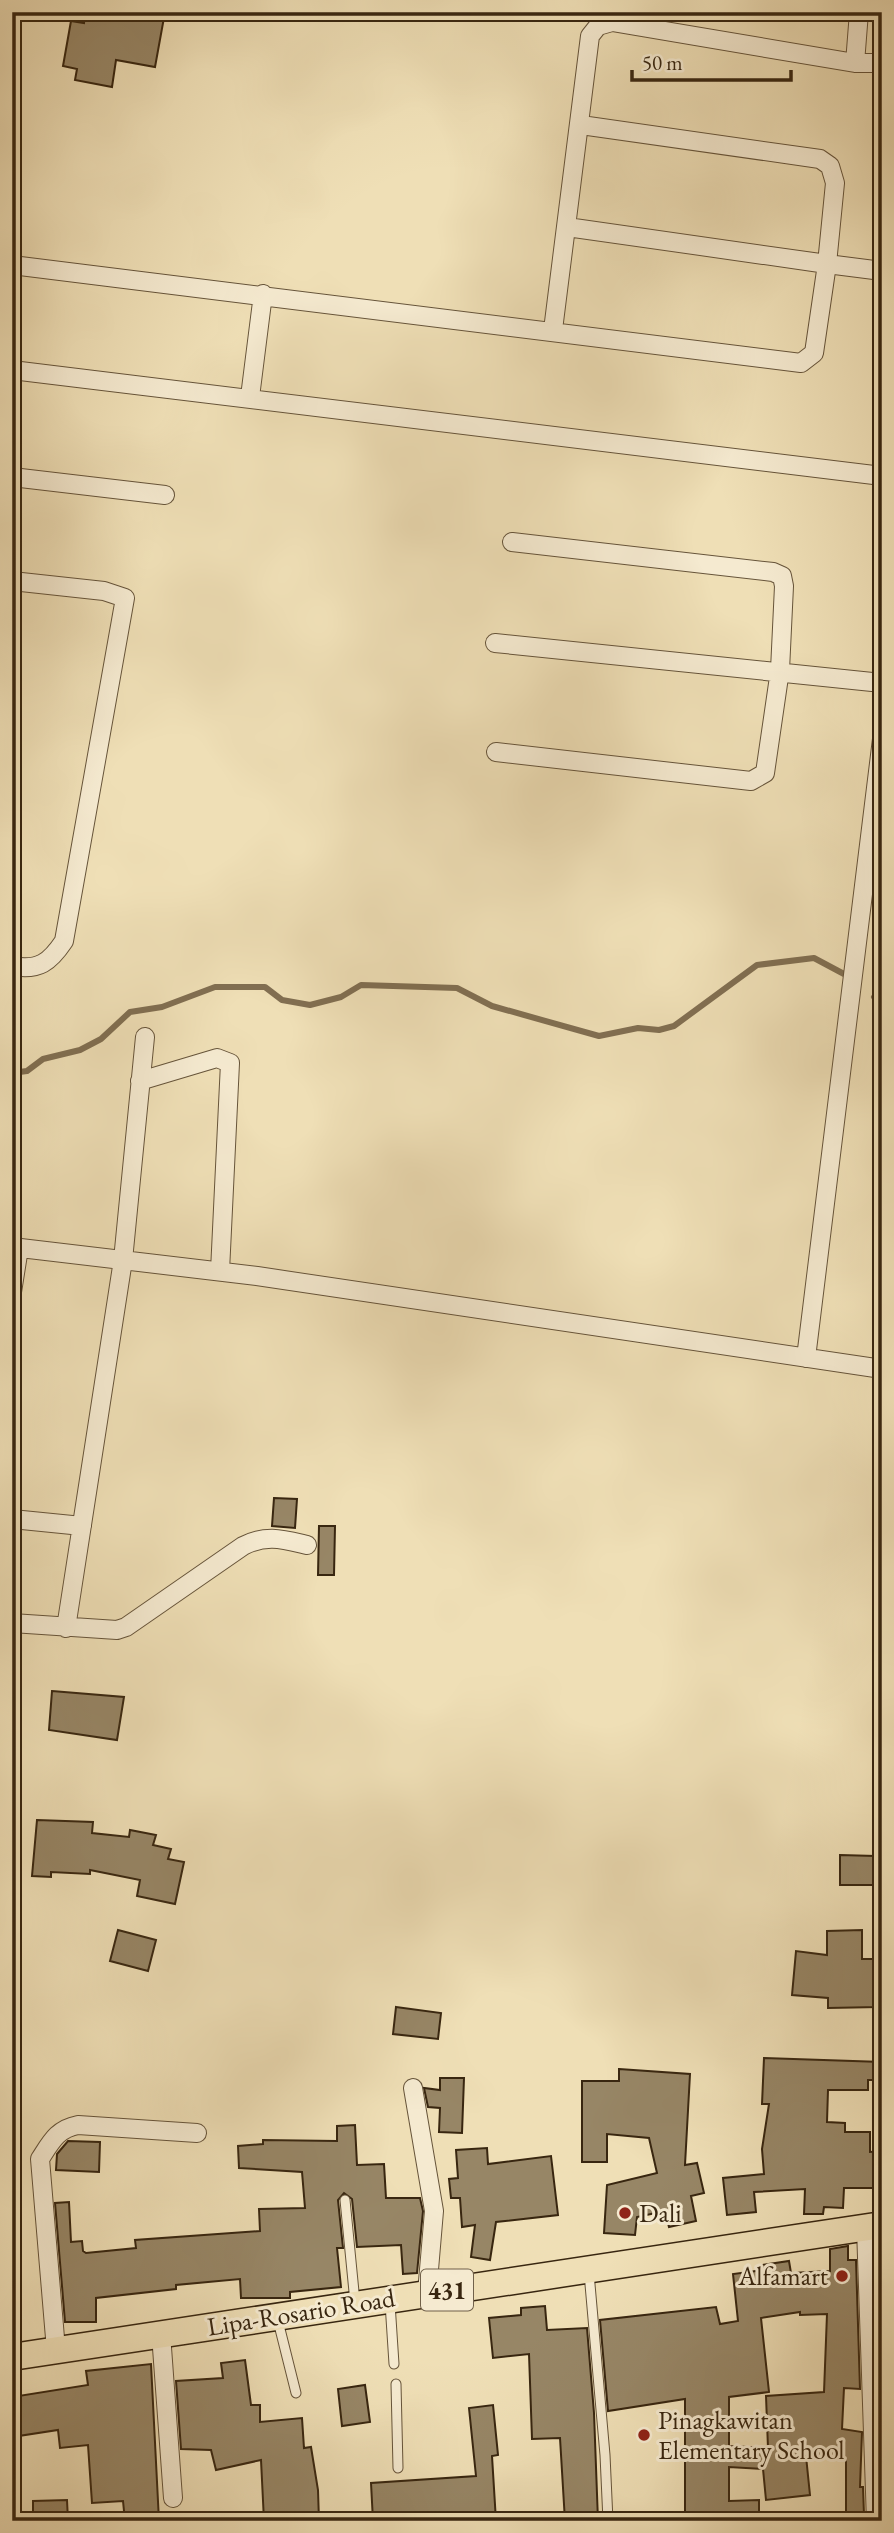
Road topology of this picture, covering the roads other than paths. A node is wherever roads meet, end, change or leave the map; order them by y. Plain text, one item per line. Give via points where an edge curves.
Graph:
1 (859, 12) edge
2 (855, 63) junction
3 (882, 63) edge
4 (581, 125) junction
5 (567, 227) junction
6 (827, 264) junction
7 (12, 265) edge
8 (882, 271) edge
9 (263, 294) junction
10 (553, 330) junction
11 (12, 370) edge
12 (250, 397) junction
13 (882, 476) edge
14 (12, 477) edge
15 (165, 495) dead end
16 (512, 542) dead end
17 (12, 580) edge
18 (495, 643) dead end
19 (780, 670) junction
20 (882, 682) edge
21 (882, 740) edge
22 (496, 752) dead end
23 (12, 965) edge
24 (145, 1037) dead end
25 (140, 1082) junction
26 (16, 1247) edge
27 (123, 1260) junction
28 (220, 1271) junction
29 (12, 1292) edge
30 (806, 1358) junction
31 (882, 1369) edge
32 (12, 1519) edge
33 (82, 1526) junction
34 (306, 1545) dead end
35 (12, 1623) edge
36 (66, 1628) junction
37 (413, 2088) dead end
38 (197, 2133) dead end
39 (345, 2200) dead end
40 (874, 2227) edge
41 (588, 2268) junction
42 (427, 2292) junction
43 (390, 2298) junction
44 (355, 2304) junction
45 (276, 2316) junction
46 (161, 2334) junction
47 (56, 2350) junction
48 (12, 2357) edge
49 (394, 2364) dead end
50 (396, 2384) dead end
51 (296, 2393) dead end
52 (876, 2395) edge
53 (878, 2457) edge
54 (398, 2468) dead end
55 (173, 2498) dead end
56 (608, 2521) edge
57 (876, 2521) edge

1 - 2 street
2 - 3 street
2 - 4 street via 612,22 598,26 590,36
4 - 5 street
4 - 6 street via 820,159 830,166 835,183
5 - 6 street
5 - 10 street
6 - 8 street
6 - 10 street via 814,353 801,363
7 - 9 street
9 - 10 street
9 - 12 street
11 - 12 street
12 - 13 street
14 - 15 street
16 - 19 street via 782,576
17 - 23 street via 104,591 125,598 64,940 50,962 29,969
18 - 19 street
19 - 20 street
19 - 22 street via 765,773 751,781
21 - 30 street
24 - 25 street
25 - 27 street
25 - 28 street via 217,1058 230,1062
26 - 27 street
26 - 29 street
27 - 28 street
27 - 33 street
28 - 30 street
30 - 31 street
32 - 33 street
33 - 36 street
34 - 36 street via 260,1538 127,1627
35 - 36 street
37 - 42 street via 434,2211
38 - 47 street via 78,2125 63,2128 52,2138 40,2159
39 - 44 lane
40 - 41 main road, Lipa-Rosario Road / 431
40 - 52 street
41 - 42 main road, Lipa-Rosario Road / 431
41 - 56 lane
42 - 43 main road, Lipa-Rosario Road / 431
43 - 44 main road, Lipa-Rosario Road / 431
43 - 49 lane
44 - 45 main road, Lipa-Rosario Road / 431
45 - 46 main road, Lipa-Rosario Road / 431
45 - 51 lane
46 - 47 main road, Lipa-Rosario Road / 431
46 - 55 street
47 - 48 main road, Lipa-Rosario Road / 431
50 - 54 lane
52 - 53 street
53 - 57 street

